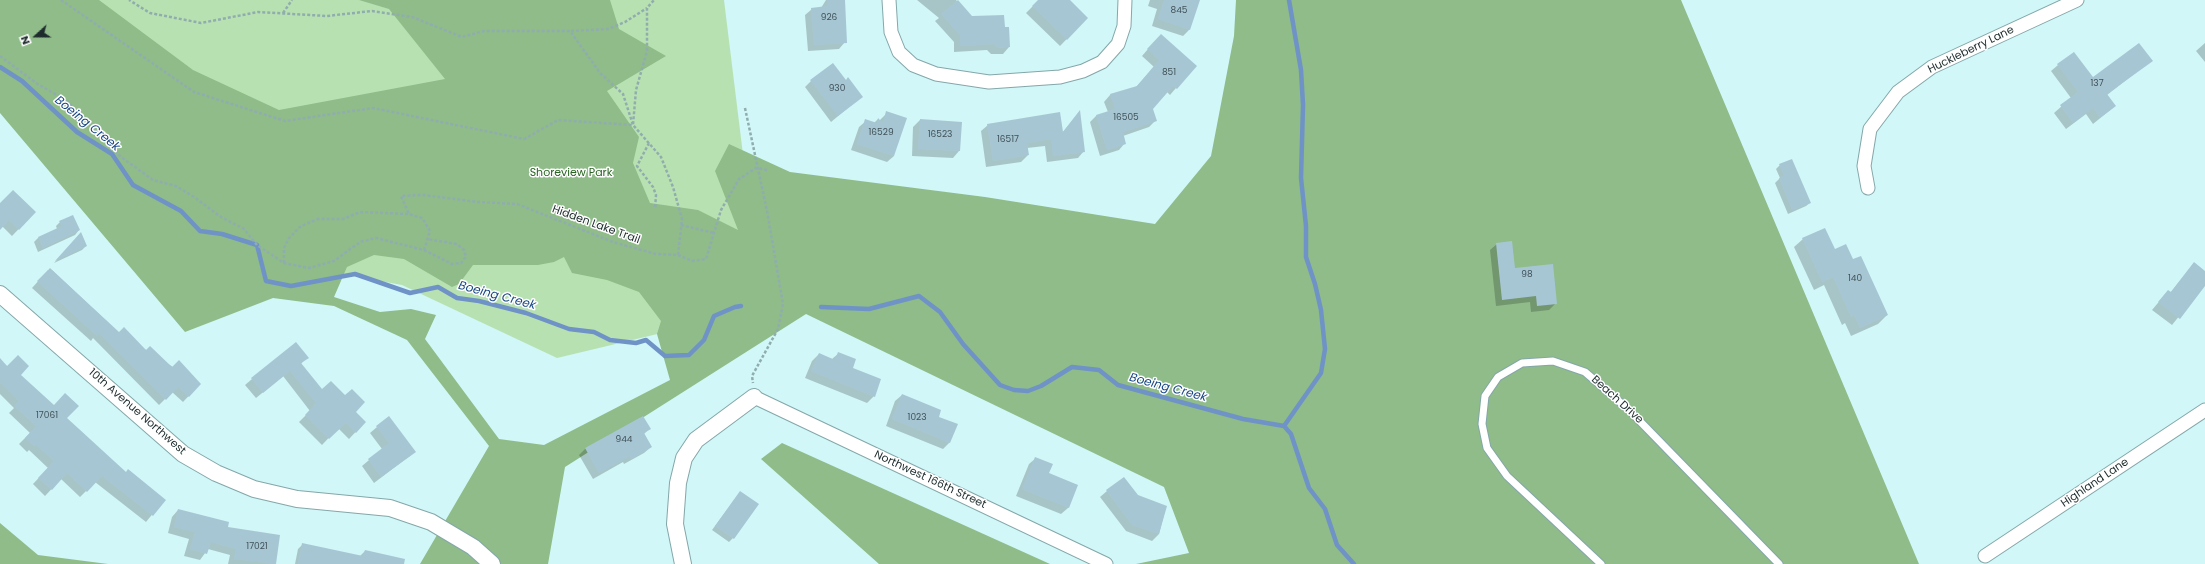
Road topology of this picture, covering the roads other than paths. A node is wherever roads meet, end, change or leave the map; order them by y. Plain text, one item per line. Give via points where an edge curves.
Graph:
1 (889, 0) edge
2 (1125, 0) edge
3 (2077, 0) edge
4 (1868, 188) dead end
5 (0, 294) edge
6 (754, 397) joint
7 (2205, 410) edge
8 (1985, 556) dead end
9 (492, 564) edge
10 (683, 564) edge
11 (1106, 564) edge
12 (1601, 564) edge
13 (1779, 564) edge

1 - 2 street via 892,32 899,52 913,65 936,74 990,82 1060,77 1083,71 1102,62 1118,44 1124,26
3 - 4 street, Huckleberry Lane via 1932,67 1898,92 1870,129 1864,166
5 - 9 street, 10th Avenue Northwest via 183,454 216,473 254,489 297,499 396,510 431,522 473,547
6 - 10 street via 696,440 684,458 678,483 675,524
6 - 11 street, Northwest 166th Street
7 - 8 street, Highland Lane
12 - 13 lane, Beach Drive via 1507,476 1487,448 1482,424 1485,396 1498,377 1522,363 1553,361 1585,372 1628,409

